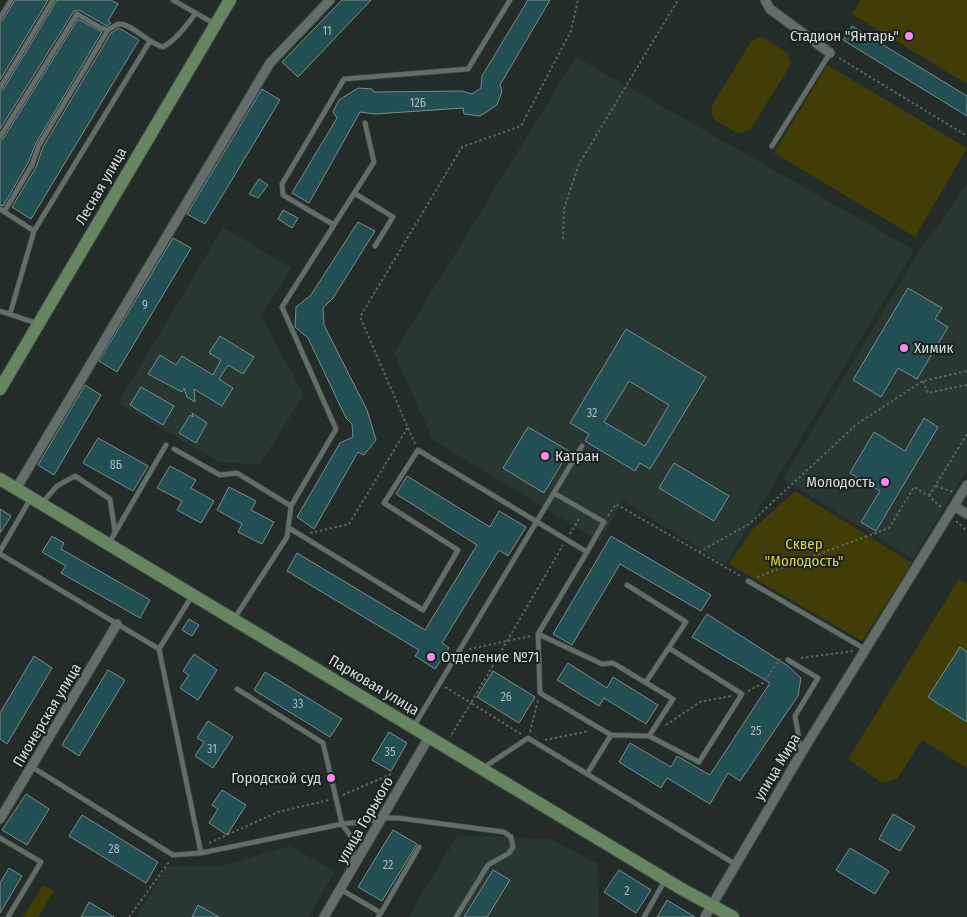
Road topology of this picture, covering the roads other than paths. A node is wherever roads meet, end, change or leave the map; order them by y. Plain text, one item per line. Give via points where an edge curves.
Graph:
1 (11, 0) edge
2 (53, 0) edge
3 (173, 0) edge
4 (230, 0) edge
5 (330, 0) edge
6 (510, 0) edge
7 (765, 0) edge
8 (196, 13) junction
9 (0, 18) edge
10 (215, 24) junction
11 (108, 30) junction
12 (150, 41) junction
13 (830, 53) joint
14 (0, 88) edge
15 (365, 123) dead end
16 (0, 137) edge
17 (772, 146) dead end
18 (354, 193) junction
19 (2, 211) edge
20 (334, 225) junction
21 (34, 231) junction
22 (375, 246) dead end
23 (0, 311) edge
24 (10, 314) junction
25 (39, 324) junction
26 (0, 389) edge
27 (166, 445) dead end
28 (582, 446) dead end
29 (174, 449) dead end
30 (0, 479) edge
31 (967, 485) edge
32 (16, 488) junction
33 (554, 493) junction
34 (36, 500) junction
35 (291, 506) junction
36 (954, 506) junction
37 (967, 514) edge
38 (537, 522) junction
39 (289, 528) junction
40 (115, 532) junction
41 (108, 544) junction
42 (0, 552) edge
43 (586, 552) junction
44 (748, 581) road end
45 (626, 585) dead end
46 (193, 595) junction
47 (234, 619) junction
48 (117, 624) junction
49 (538, 634) junction
50 (668, 648) junction
51 (159, 649) junction
52 (865, 649) junction
53 (788, 660) road end
54 (646, 682) junction
55 (237, 689) dead end
56 (413, 727) junction
57 (611, 735) junction
58 (649, 736) junction
59 (429, 737) junction
60 (802, 752) junction
61 (32, 767) junction
62 (482, 768) junction
63 (587, 774) junction
64 (2, 813) edge
65 (381, 819) junction
66 (342, 824) junction
67 (0, 838) edge
68 (419, 847) dead end
69 (201, 850) junction
70 (735, 864) junction
71 (666, 879) junction
72 (340, 889) junction
73 (709, 912) edge
74 (380, 915) edge
75 (8, 917) edge
76 (324, 917) edge
77 (456, 917) edge
78 (644, 917) edge
79 (733, 917) edge

1 - 9 lane
2 - 14 lane
3 - 8 lane
4 - 10 street, Лесная улица
5 - 32 street via 270,63
6 - 20 lane via 468,69 344,79 282,184 283,195
7 - 13 street via 770,9
8 - 10 lane
8 - 12 lane via 163,47
10 - 25 street, Лесная улица
11 - 12 lane via 117,24 125,25
11 - 16 lane via 77,14
11 - 19 lane via 39,145 32,165
12 - 21 lane
13 - 17 lane
15 - 18 lane via 374,162
18 - 20 lane
18 - 22 lane via 393,217
19 - 21 lane
20 - 35 lane via 282,307 336,429
21 - 24 lane
23 - 24 lane
24 - 25 lane
25 - 26 street, Лесная улица
27 - 40 lane
28 - 33 lane
29 - 35 lane via 220,475 237,473
30 - 32 street, Парковая улица
31 - 36 street, улица Мира
32 - 34 street, Парковая улица
33 - 38 lane
33 - 43 lane via 604,522
34 - 40 lane via 75,476 110,498
34 - 41 street, Парковая улица
34 - 42 lane
35 - 39 lane
36 - 37 street
36 - 52 street, улица Мира
38 - 39 lane via 418,450 384,503 458,550 423,610
38 - 43 lane
38 - 56 lane
39 - 47 lane via 287,537
40 - 41 lane
41 - 46 street, Парковая улица
42 - 48 lane
43 - 49 lane
44 - 52 lane
45 - 50 lane via 686,622
46 - 47 street, Парковая улица
46 - 51 lane
47 - 56 street, Парковая улица
48 - 51 lane
48 - 61 street, Пионерская улица
49 - 54 lane via 602,664 613,663
49 - 57 lane via 540,693
50 - 54 lane
50 - 58 lane via 742,694 699,762
51 - 69 lane
52 - 60 street, улица Мира
53 - 60 lane via 818,678 795,716
54 - 58 lane via 673,699
55 - 66 lane via 323,743
56 - 59 street, Парковая улица
57 - 58 lane
57 - 63 lane
59 - 62 street, Парковая улица
59 - 65 street, улица Горького
60 - 70 street, улица Мира
61 - 64 street, Пионерская улица
61 - 69 lane via 173,855
62 - 63 lane via 528,738
62 - 71 street, Парковая улица
63 - 70 lane
65 - 66 lane
65 - 72 street, улица Горького
65 - 77 lane via 398,818 504,832 511,837 514,847 488,865
66 - 69 lane
66 - 72 lane via 354,847
67 - 75 lane via 41,862
68 - 74 lane
70 - 73 street, улица Мира
71 - 73 street, Парковая улица
71 - 78 lane
72 - 74 lane
72 - 76 street, улица Горького
73 - 79 street, Парковая улица

